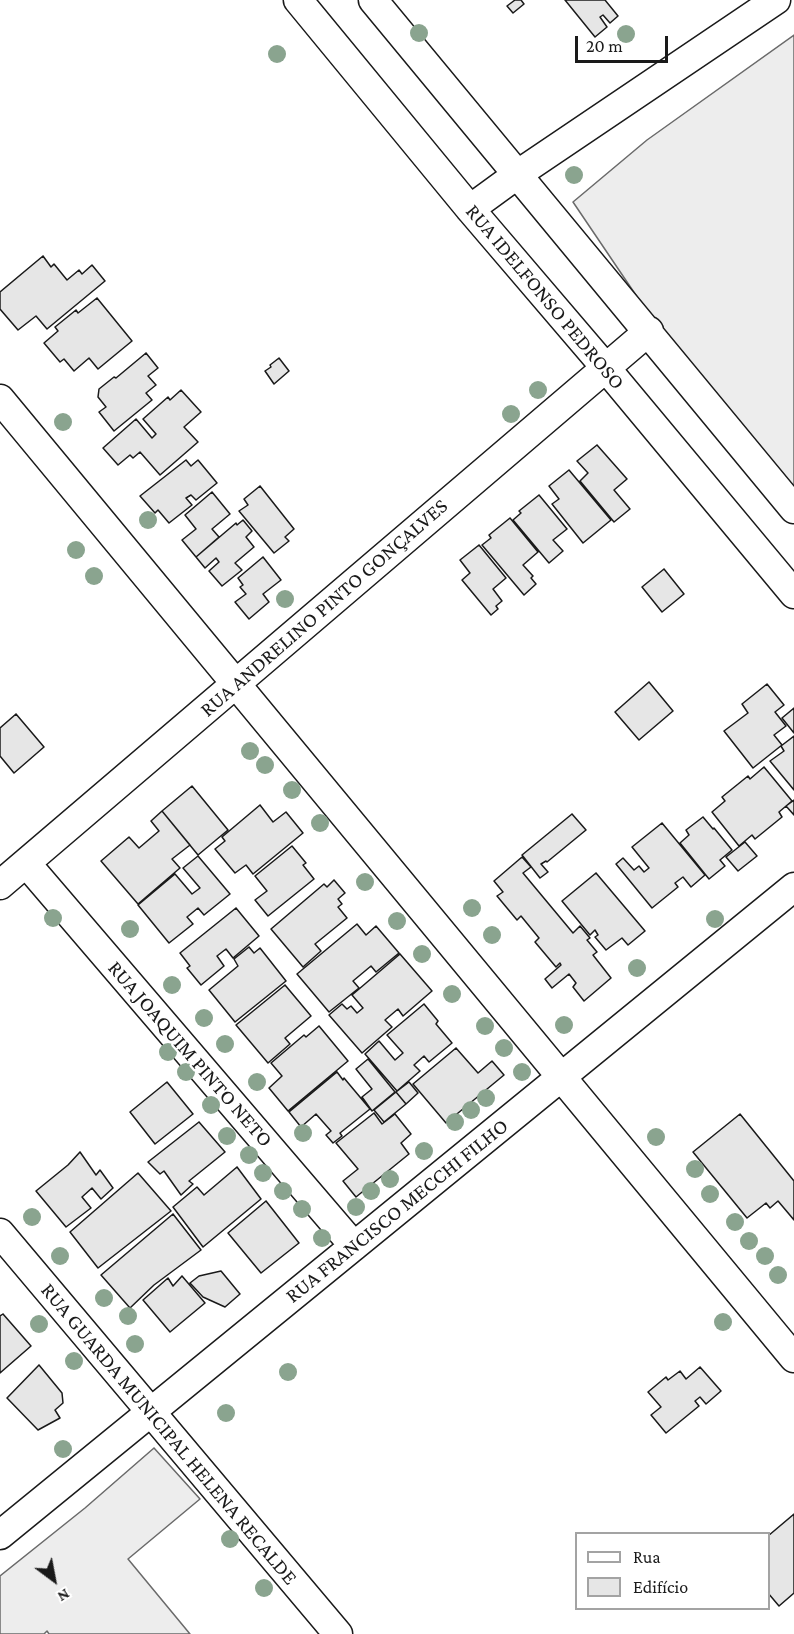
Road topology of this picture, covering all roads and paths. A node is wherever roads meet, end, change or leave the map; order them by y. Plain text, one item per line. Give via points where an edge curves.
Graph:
1 (298, 0) edge
2 (373, 0) edge
3 (776, 0) edge
4 (518, 174) junction
5 (470, 209) junction
6 (649, 332) junction
7 (605, 367) junction
8 (0, 399) edge
9 (794, 509) edge
10 (794, 594) edge
11 (236, 684) junction
12 (26, 863) junction
13 (0, 885) edge
14 (794, 887) edge
15 (561, 1077) junction
16 (0, 1233) edge
17 (354, 1246) junction
18 (794, 1358) edge
19 (150, 1412) junction
20 (0, 1535) edge
21 (338, 1634) edge

1 - 5 street, RUA IDELFONSO PEDROSO
2 - 4 street
3 - 4 street
4 - 5 street
4 - 6 street
5 - 7 street, RUA IDELFONSO PEDROSO
6 - 7 street, RUA ANDRELINO PINTO GONÇALVES
6 - 9 street
7 - 10 street, RUA IDELFONSO PEDROSO
7 - 11 street, RUA ANDRELINO PINTO GONÇALVES
8 - 11 street
11 - 12 street, RUA ANDRELINO PINTO GONÇALVES
11 - 15 street
12 - 13 street, RUA ANDRELINO PINTO GONÇALVES
12 - 17 street, RUA JOAQUIM PINTO NETO
14 - 15 street, RUA FRANCISCO MECCHI FILHO
15 - 17 street, RUA FRANCISCO MECCHI FILHO
15 - 18 street
16 - 19 street, RUA GUARDA MUNICIPAL HELENA RECALDE
17 - 19 street, RUA FRANCISCO MECCHI FILHO
19 - 20 street, RUA FRANCISCO MECCHI FILHO
19 - 21 street, RUA GUARDA MUNICIPAL HELENA RECALDE

